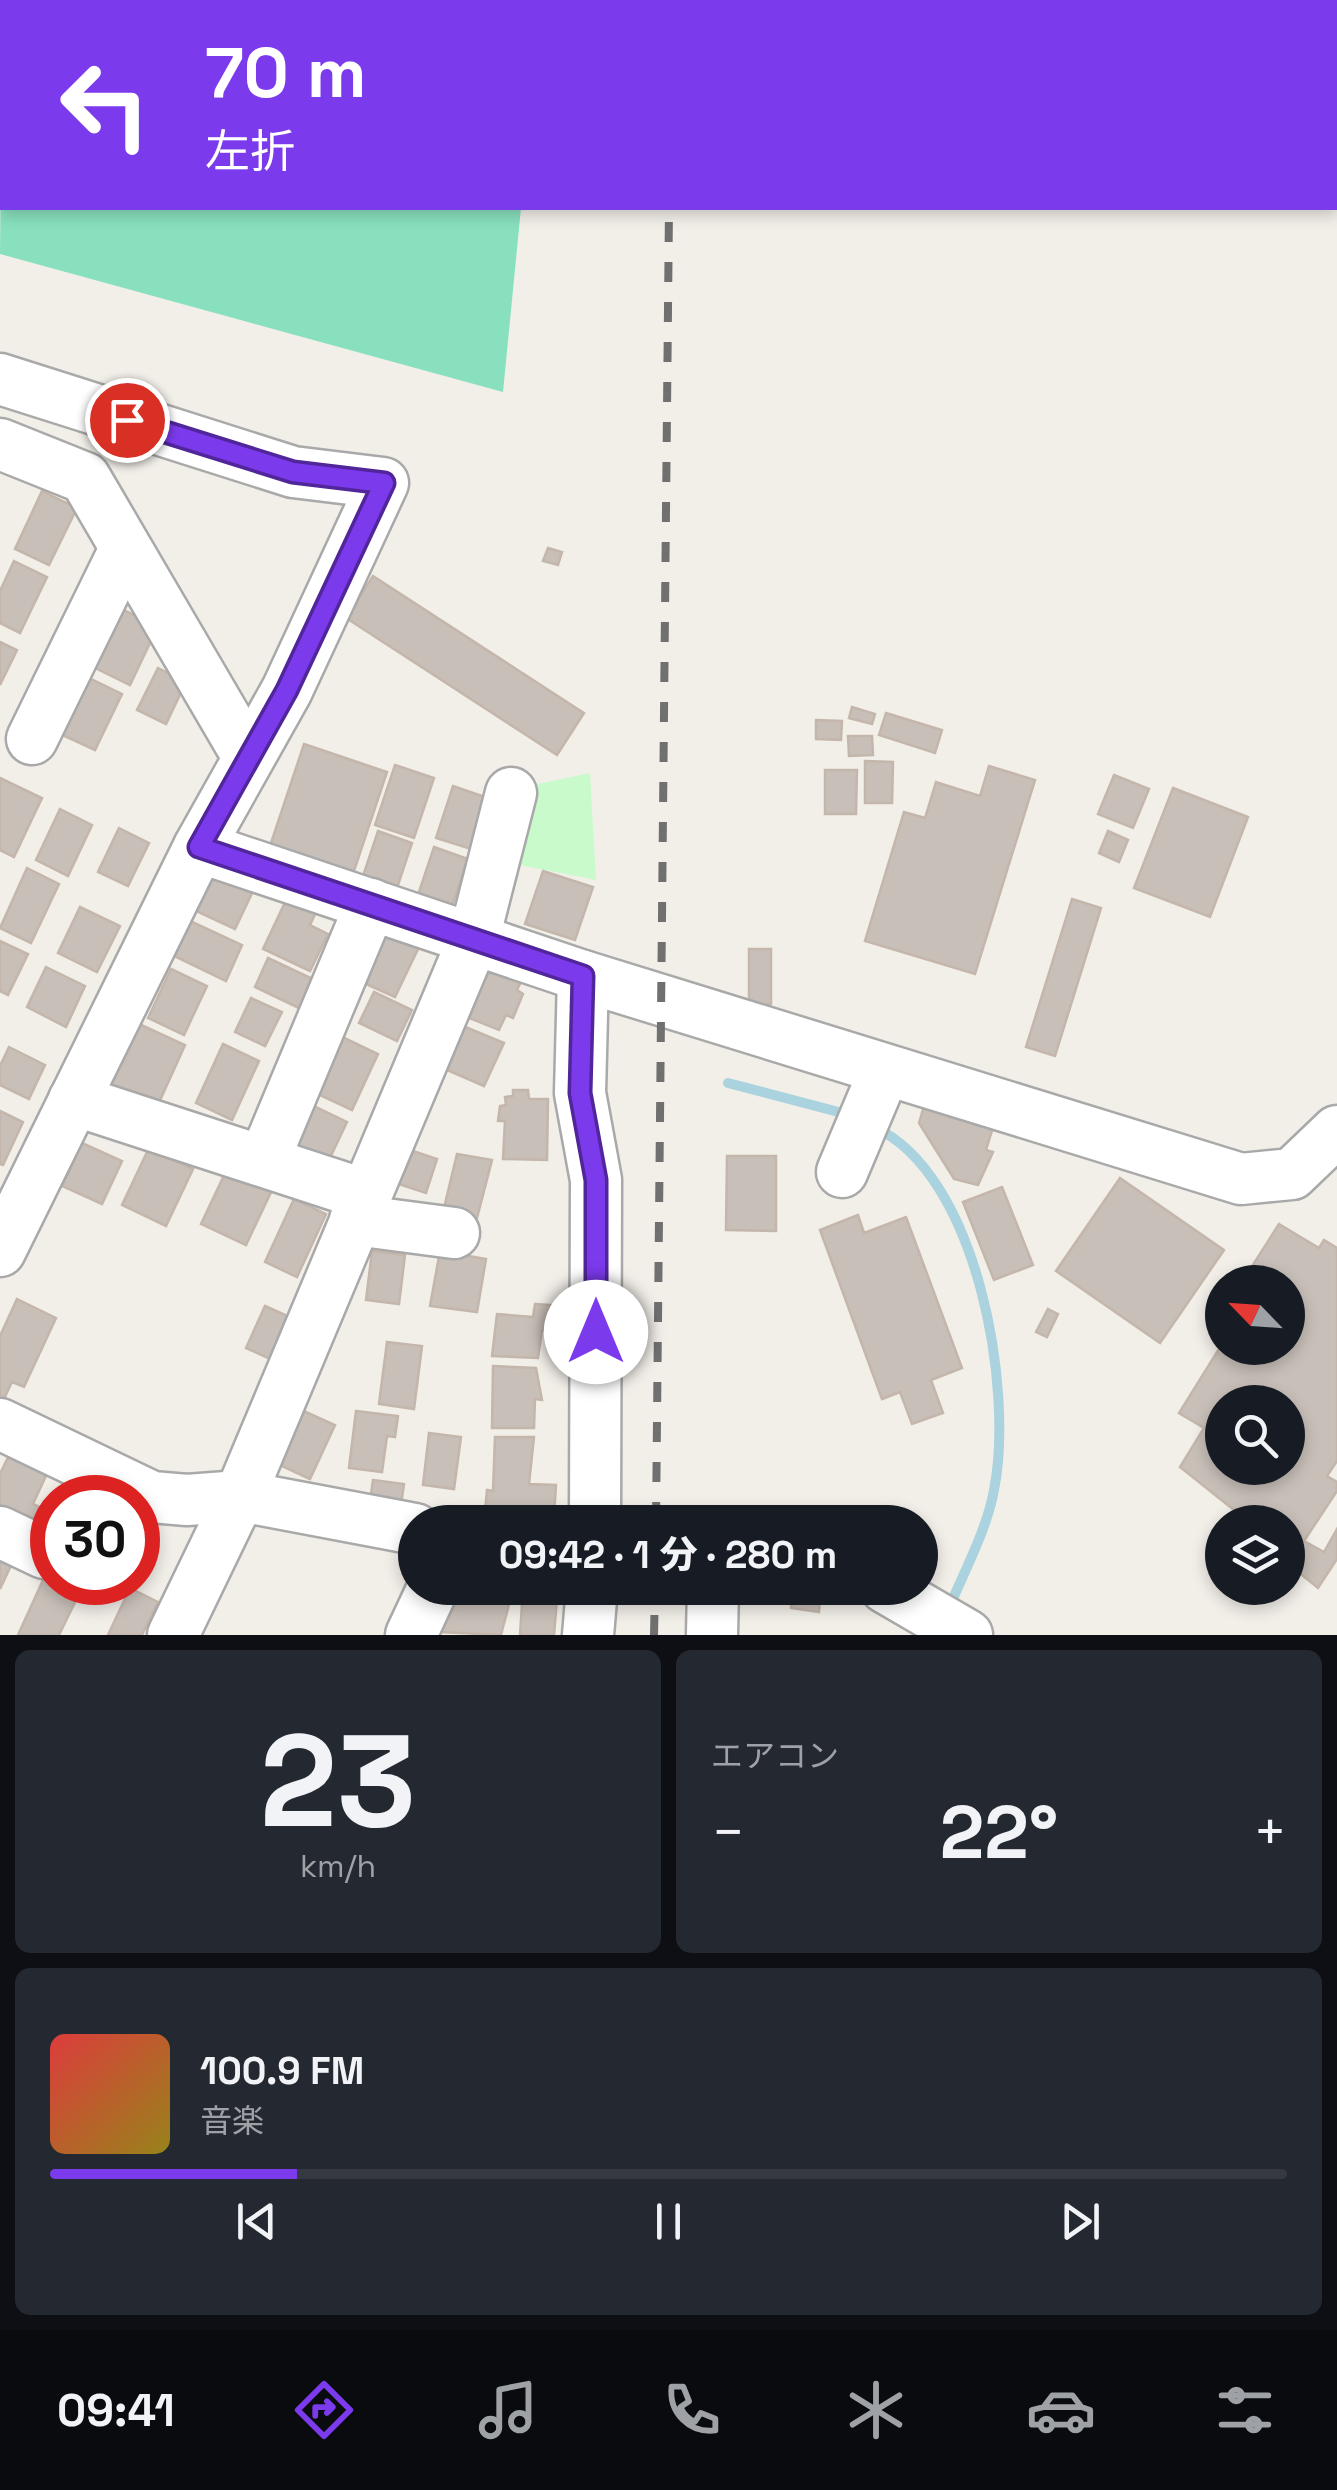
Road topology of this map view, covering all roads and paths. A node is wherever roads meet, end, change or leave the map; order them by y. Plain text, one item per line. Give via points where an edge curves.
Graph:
1 (0, 379) edge
2 (0, 444) edge
3 (125, 549) junction
4 (32, 740) dead end
5 (247, 755) junction
6 (510, 793) dead end
7 (199, 847) junction
8 (371, 904) junction
9 (474, 938) junction
10 (583, 976) junction
11 (885, 1070) junction
12 (74, 1100) junction
13 (1337, 1131) edge
14 (264, 1160) junction
15 (842, 1172) dead end
16 (361, 1208) junction
17 (454, 1234) dead end
18 (0, 1252) edge
19 (0, 1424) edge
20 (240, 1496) junction
21 (595, 1505) edge
22 (398, 1526) edge
23 (425, 1605) edge
24 (591, 1605) edge
25 (713, 1605) edge
26 (914, 1605) edge
27 (961, 1634) edge
28 (173, 1635) edge
29 (411, 1635) edge
30 (588, 1635) edge
31 (712, 1635) edge

1 - 5 street via 293,472 384,483 287,690
2 - 3 street via 85,478
3 - 4 street
3 - 5 street
5 - 7 street
6 - 9 street
7 - 8 street
7 - 12 street
8 - 9 street
8 - 14 street
9 - 10 street
9 - 16 street
10 - 11 street
10 - 21 street via 580,1093 596,1180
11 - 13 street via 1241,1179 1292,1174
11 - 15 street
12 - 14 street
12 - 18 street
14 - 16 street
16 - 17 street
16 - 20 street
19 - 20 street via 152,1497
20 - 22 street
20 - 28 street
23 - 29 street
24 - 30 street
25 - 31 street
26 - 27 street

